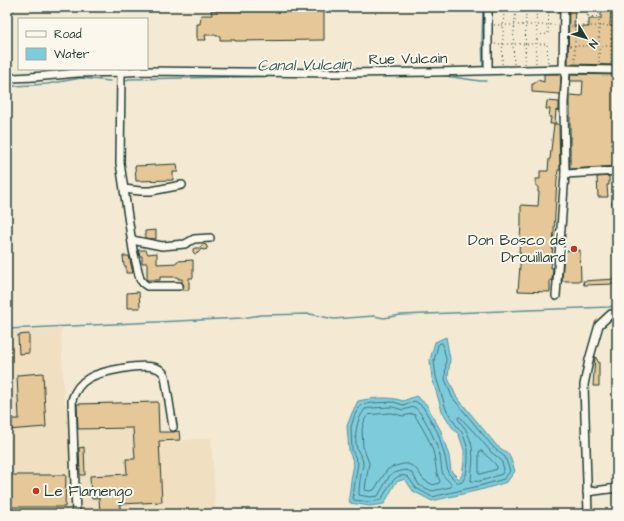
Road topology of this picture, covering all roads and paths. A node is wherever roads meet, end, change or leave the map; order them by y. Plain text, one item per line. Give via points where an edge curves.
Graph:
1 (488, 7) edge
2 (504, 7) edge
3 (516, 7) edge
4 (526, 7) edge
5 (536, 7) edge
6 (549, 7) edge
7 (564, 7) edge
8 (575, 7) edge
9 (587, 7) edge
10 (599, 7) edge
11 (611, 7) edge
12 (588, 16) junction
13 (600, 17) junction
14 (487, 25) junction
15 (504, 25) junction
16 (514, 25) junction
17 (525, 25) junction
18 (536, 25) junction
19 (548, 25) junction
20 (564, 25) junction
21 (575, 26) junction
22 (588, 26) junction
23 (600, 26) junction
24 (611, 26) junction
25 (617, 26) edge
26 (536, 35) junction
27 (611, 38) junction
28 (617, 38) edge
29 (487, 44) junction
30 (503, 44) junction
31 (513, 44) junction
32 (536, 44) junction
33 (525, 45) junction
34 (563, 46) junction
35 (575, 46) junction
36 (600, 46) junction
37 (612, 46) junction
38 (617, 46) edge
39 (548, 69) junction
40 (563, 69) junction
41 (575, 69) junction
42 (488, 70) junction
43 (502, 70) junction
44 (514, 70) junction
45 (524, 70) junction
46 (536, 70) junction
47 (599, 70) junction
48 (614, 70) edge
49 (121, 73) junction
50 (7, 78) edge
51 (617, 171) edge
52 (565, 174) junction
53 (182, 186) dead end
54 (124, 189) junction
55 (210, 238) dead end
56 (132, 240) junction
57 (179, 286) dead end
58 (556, 296) dead end
59 (617, 314) edge
60 (173, 426) dead end
61 (617, 488) edge
62 (587, 492) junction
63 (76, 514) edge
64 (588, 514) edge

1 - 14 street
2 - 15 path
3 - 16 path
4 - 17 path
5 - 18 path
6 - 19 path
7 - 20 street
8 - 21 path
9 - 12 path
10 - 13 path
11 - 24 path
12 - 13 path
12 - 22 path
13 - 23 path
14 - 15 path
14 - 29 street
15 - 16 path
15 - 30 path
16 - 17 path
16 - 31 path
17 - 18 path
17 - 33 path
18 - 19 path
18 - 26 path
19 - 20 path
19 - 26 path via 548,34
20 - 21 path
20 - 34 street
21 - 22 path
21 - 35 path
22 - 23 path
23 - 24 path
23 - 36 path
24 - 25 path
24 - 27 path
26 - 32 path
27 - 28 path
27 - 37 path
29 - 30 path
29 - 42 street
30 - 31 path
30 - 43 path
31 - 33 path
31 - 44 path
32 - 33 path
32 - 39 path via 547,44
32 - 46 path
33 - 45 path
34 - 35 path
34 - 40 street
35 - 36 path
35 - 41 path
36 - 37 path
36 - 47 path
37 - 38 path
37 - 48 path
39 - 40 street, Rue Vulcain
39 - 46 street, Rue Vulcain
40 - 41 street, Rue Vulcain
40 - 52 street via 566,72
41 - 47 street, Rue Vulcain
42 - 43 street, Rue Vulcain
42 - 49 street, Rue Vulcain
43 - 44 street, Rue Vulcain
44 - 45 street, Rue Vulcain
45 - 46 street, Rue Vulcain
47 - 48 street, Rue Vulcain
49 - 50 street, Rue Vulcain
49 - 54 street via 120,163
51 - 52 street
52 - 58 street
53 - 54 street via 151,191
54 - 56 street
55 - 56 street via 162,246
56 - 57 street via 143,283 148,286
59 - 62 street via 611,314 599,325 584,385
60 - 63 street via 165,376 158,368 135,366 111,371 89,378 79,386 72,400
61 - 62 street
62 - 64 street

